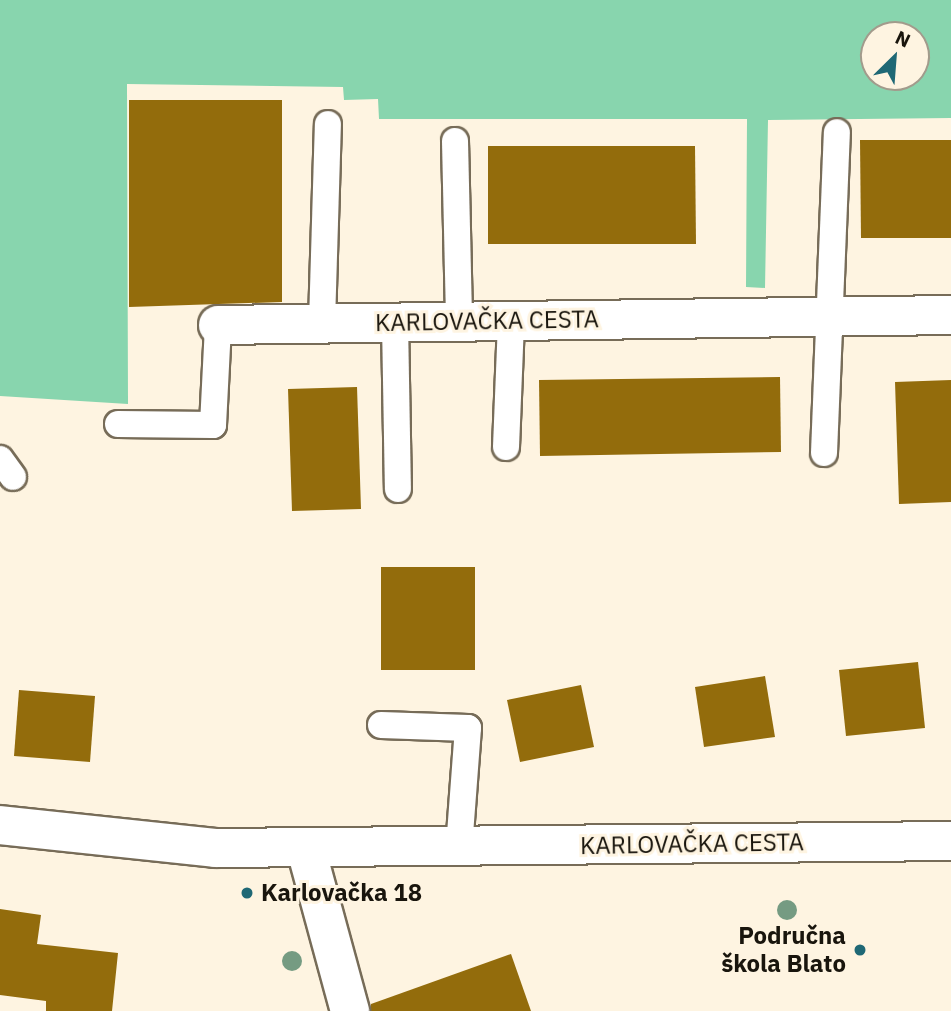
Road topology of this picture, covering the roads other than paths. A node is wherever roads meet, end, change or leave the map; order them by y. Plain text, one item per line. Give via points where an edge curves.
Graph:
1 (328, 124) dead end
2 (836, 132) dead end
3 (455, 141) dead end
4 (951, 315) edge
5 (829, 317) junction
6 (511, 321) junction
7 (460, 322) junction
8 (323, 323) junction
9 (396, 323) junction
10 (218, 325) joint
11 (118, 425) dead end
12 (506, 447) dead end
13 (824, 453) dead end
14 (398, 489) dead end
15 (381, 725) dead end
16 (0, 825) edge
17 (951, 841) edge
18 (459, 847) junction
19 (306, 849) junction
20 (350, 1011) edge

1 - 8 lane
2 - 5 lane
3 - 7 lane
4 - 5 street, KARLOVAČKA CESTA
5 - 6 street, KARLOVAČKA CESTA
5 - 13 lane
6 - 7 street, KARLOVAČKA CESTA
6 - 12 lane
7 - 9 street, KARLOVAČKA CESTA
8 - 9 street, KARLOVAČKA CESTA
8 - 10 street, KARLOVAČKA CESTA
9 - 14 lane
10 - 11 lane, KARLOVAČKA CESTA via 212,425
15 - 18 lane via 468,728
16 - 19 street, KARLOVAČKA CESTA via 215,848
17 - 18 street, KARLOVAČKA CESTA
18 - 19 street, KARLOVAČKA CESTA
19 - 20 street

